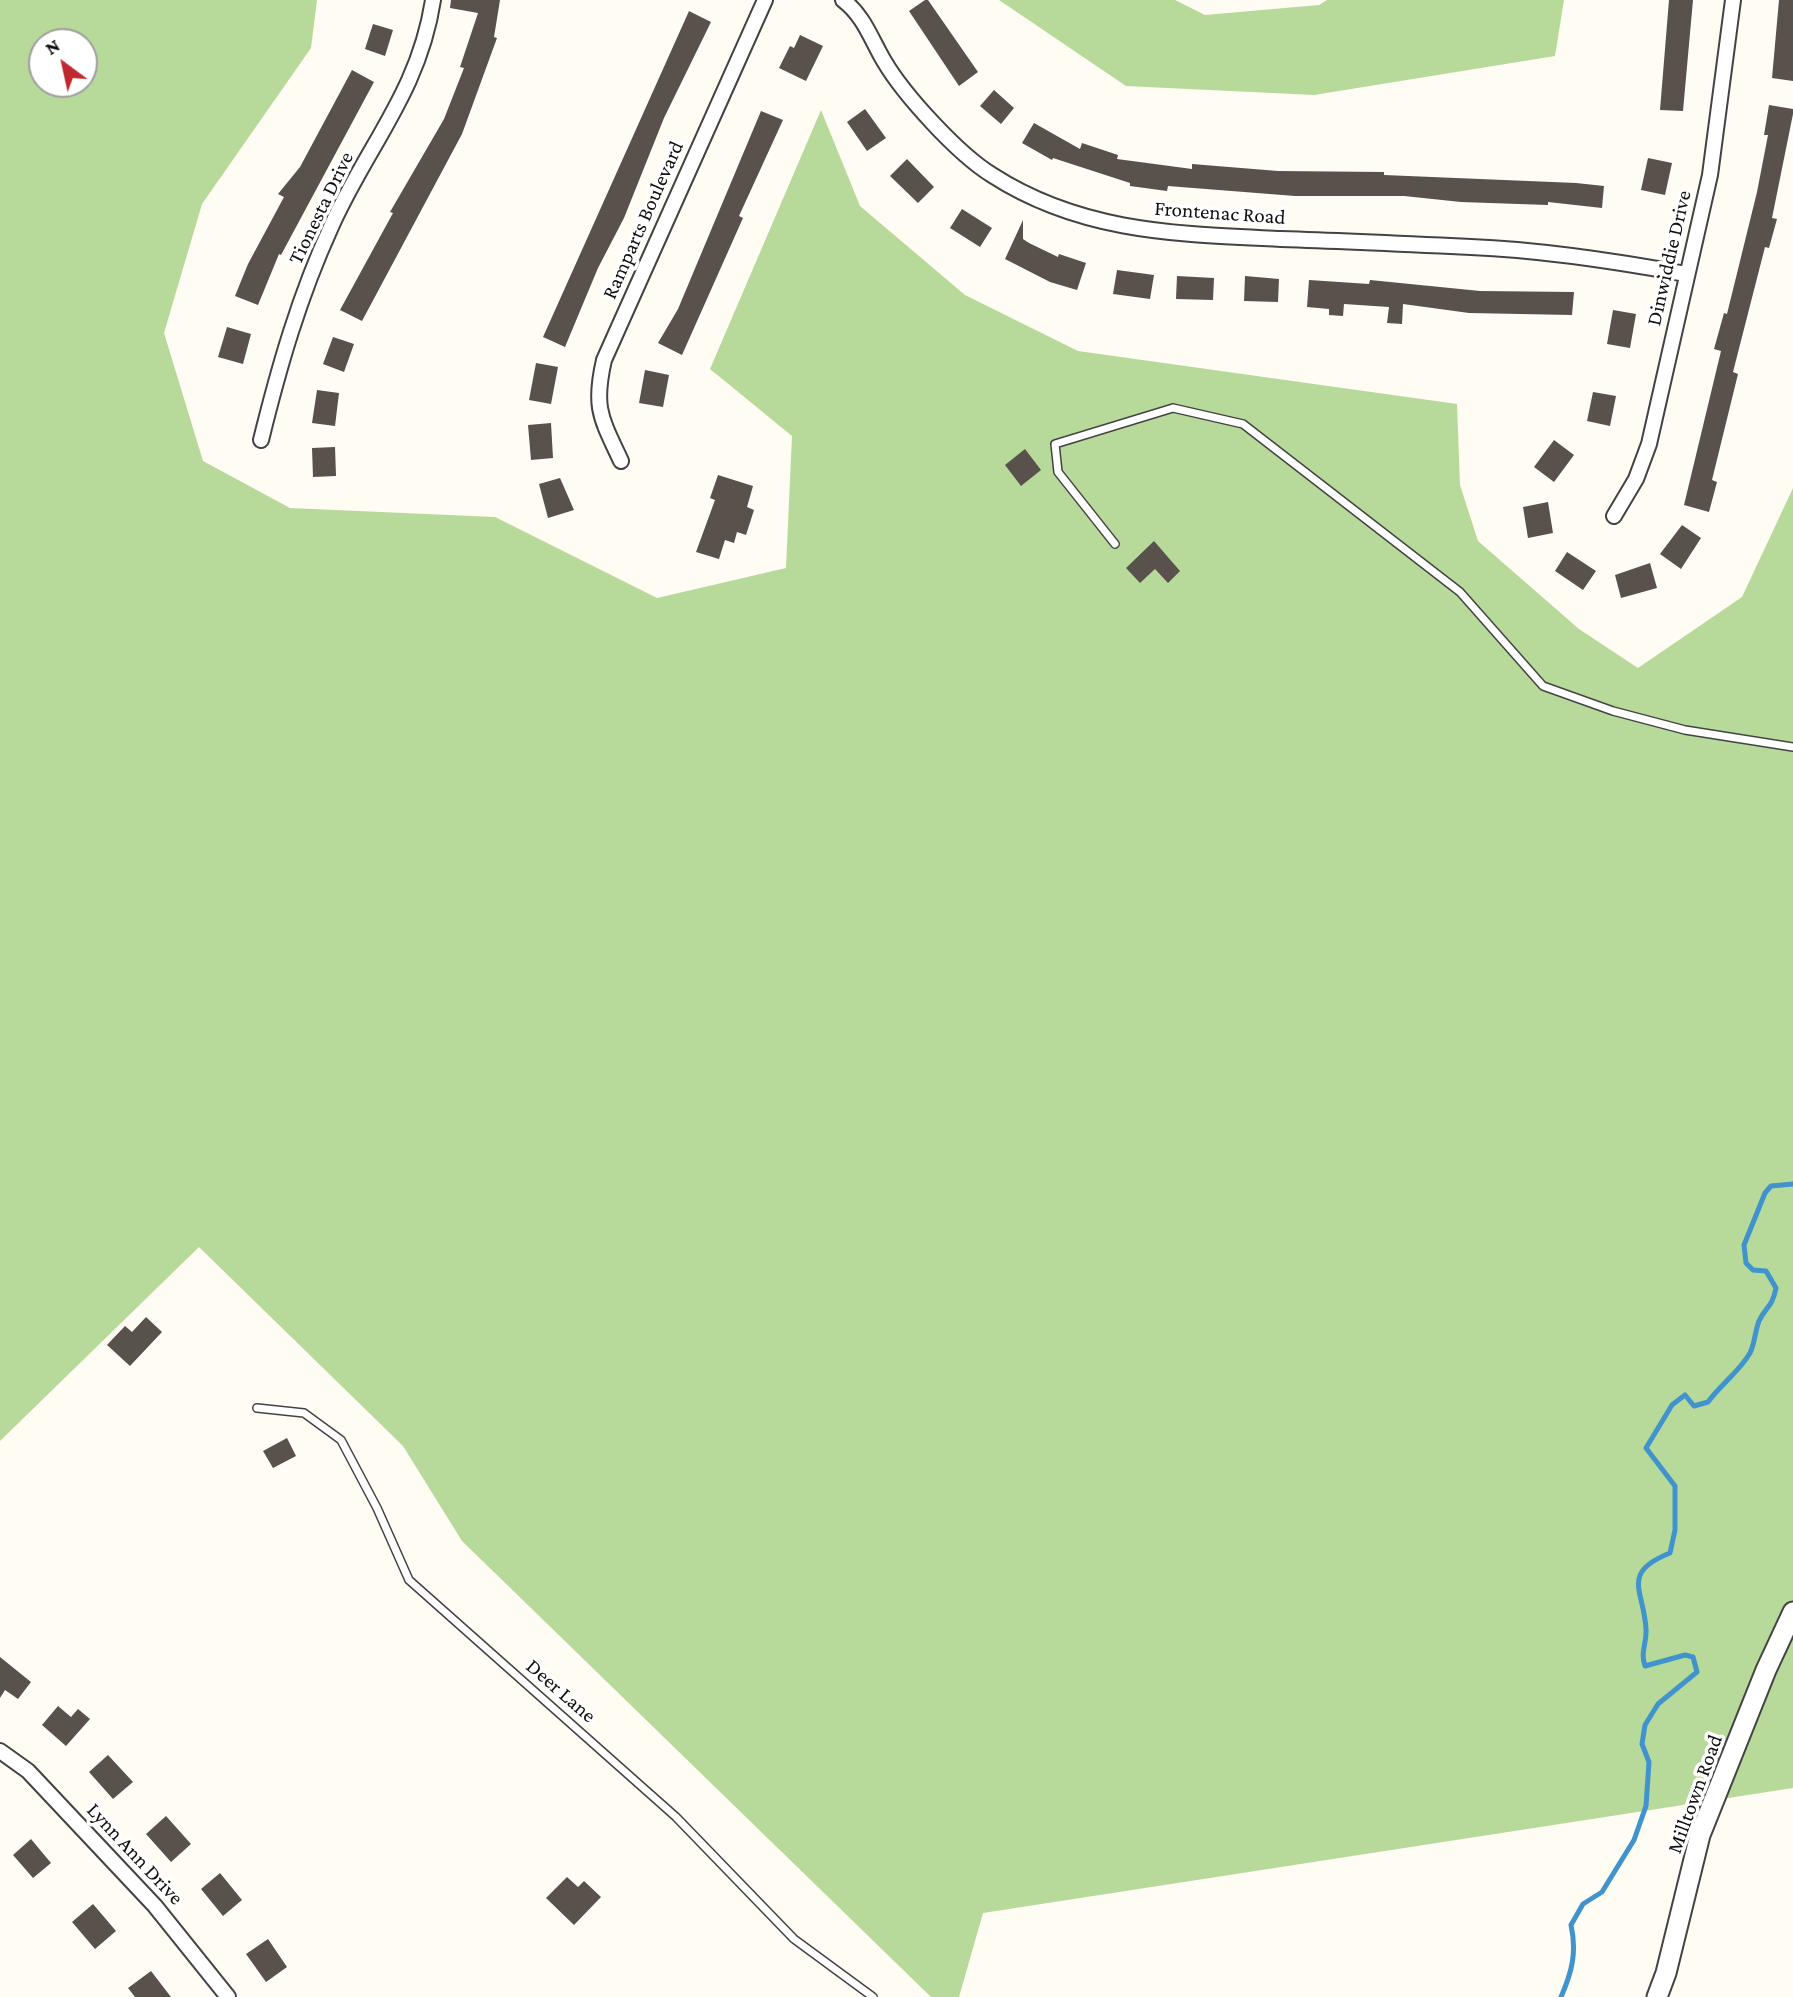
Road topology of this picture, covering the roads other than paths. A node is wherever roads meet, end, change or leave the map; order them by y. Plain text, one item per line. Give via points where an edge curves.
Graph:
1 (433, 0) edge
2 (765, 0) edge
3 (843, 0) edge
4 (1733, 0) edge
5 (1686, 274) junction
6 (261, 440) dead end
7 (621, 461) dead end
8 (1614, 516) dead end
9 (1115, 544) dead end
10 (1793, 747) edge
11 (257, 1408) dead end
12 (1793, 1612) edge
13 (0, 1751) edge
14 (228, 1997) edge
15 (873, 1997) edge
16 (1657, 1997) edge

1 - 6 street, Tionesta Drive via 414,75 331,225 293,316
2 - 7 street, Ramparts Boulevard via 604,360 597,388 598,412
3 - 5 street, Frontenac Road via 868,28 885,62 947,139 990,174 1049,207 1107,224 1186,235 1476,247 1617,261
4 - 5 street, Dinwiddie Drive via 1710,175
5 - 8 street, Dinwiddie Drive via 1649,443 1636,479
9 - 10 lane via 1058,472 1055,444 1173,408 1244,424 1460,592 1543,686 1685,730
11 - 15 lane, Deer Lane via 304,1413 341,1440 409,1580 677,1817 794,1939
12 - 16 street, Milltown Road via 1700,1835
13 - 14 street, Lynn Ann Drive via 28,1771 155,1906

